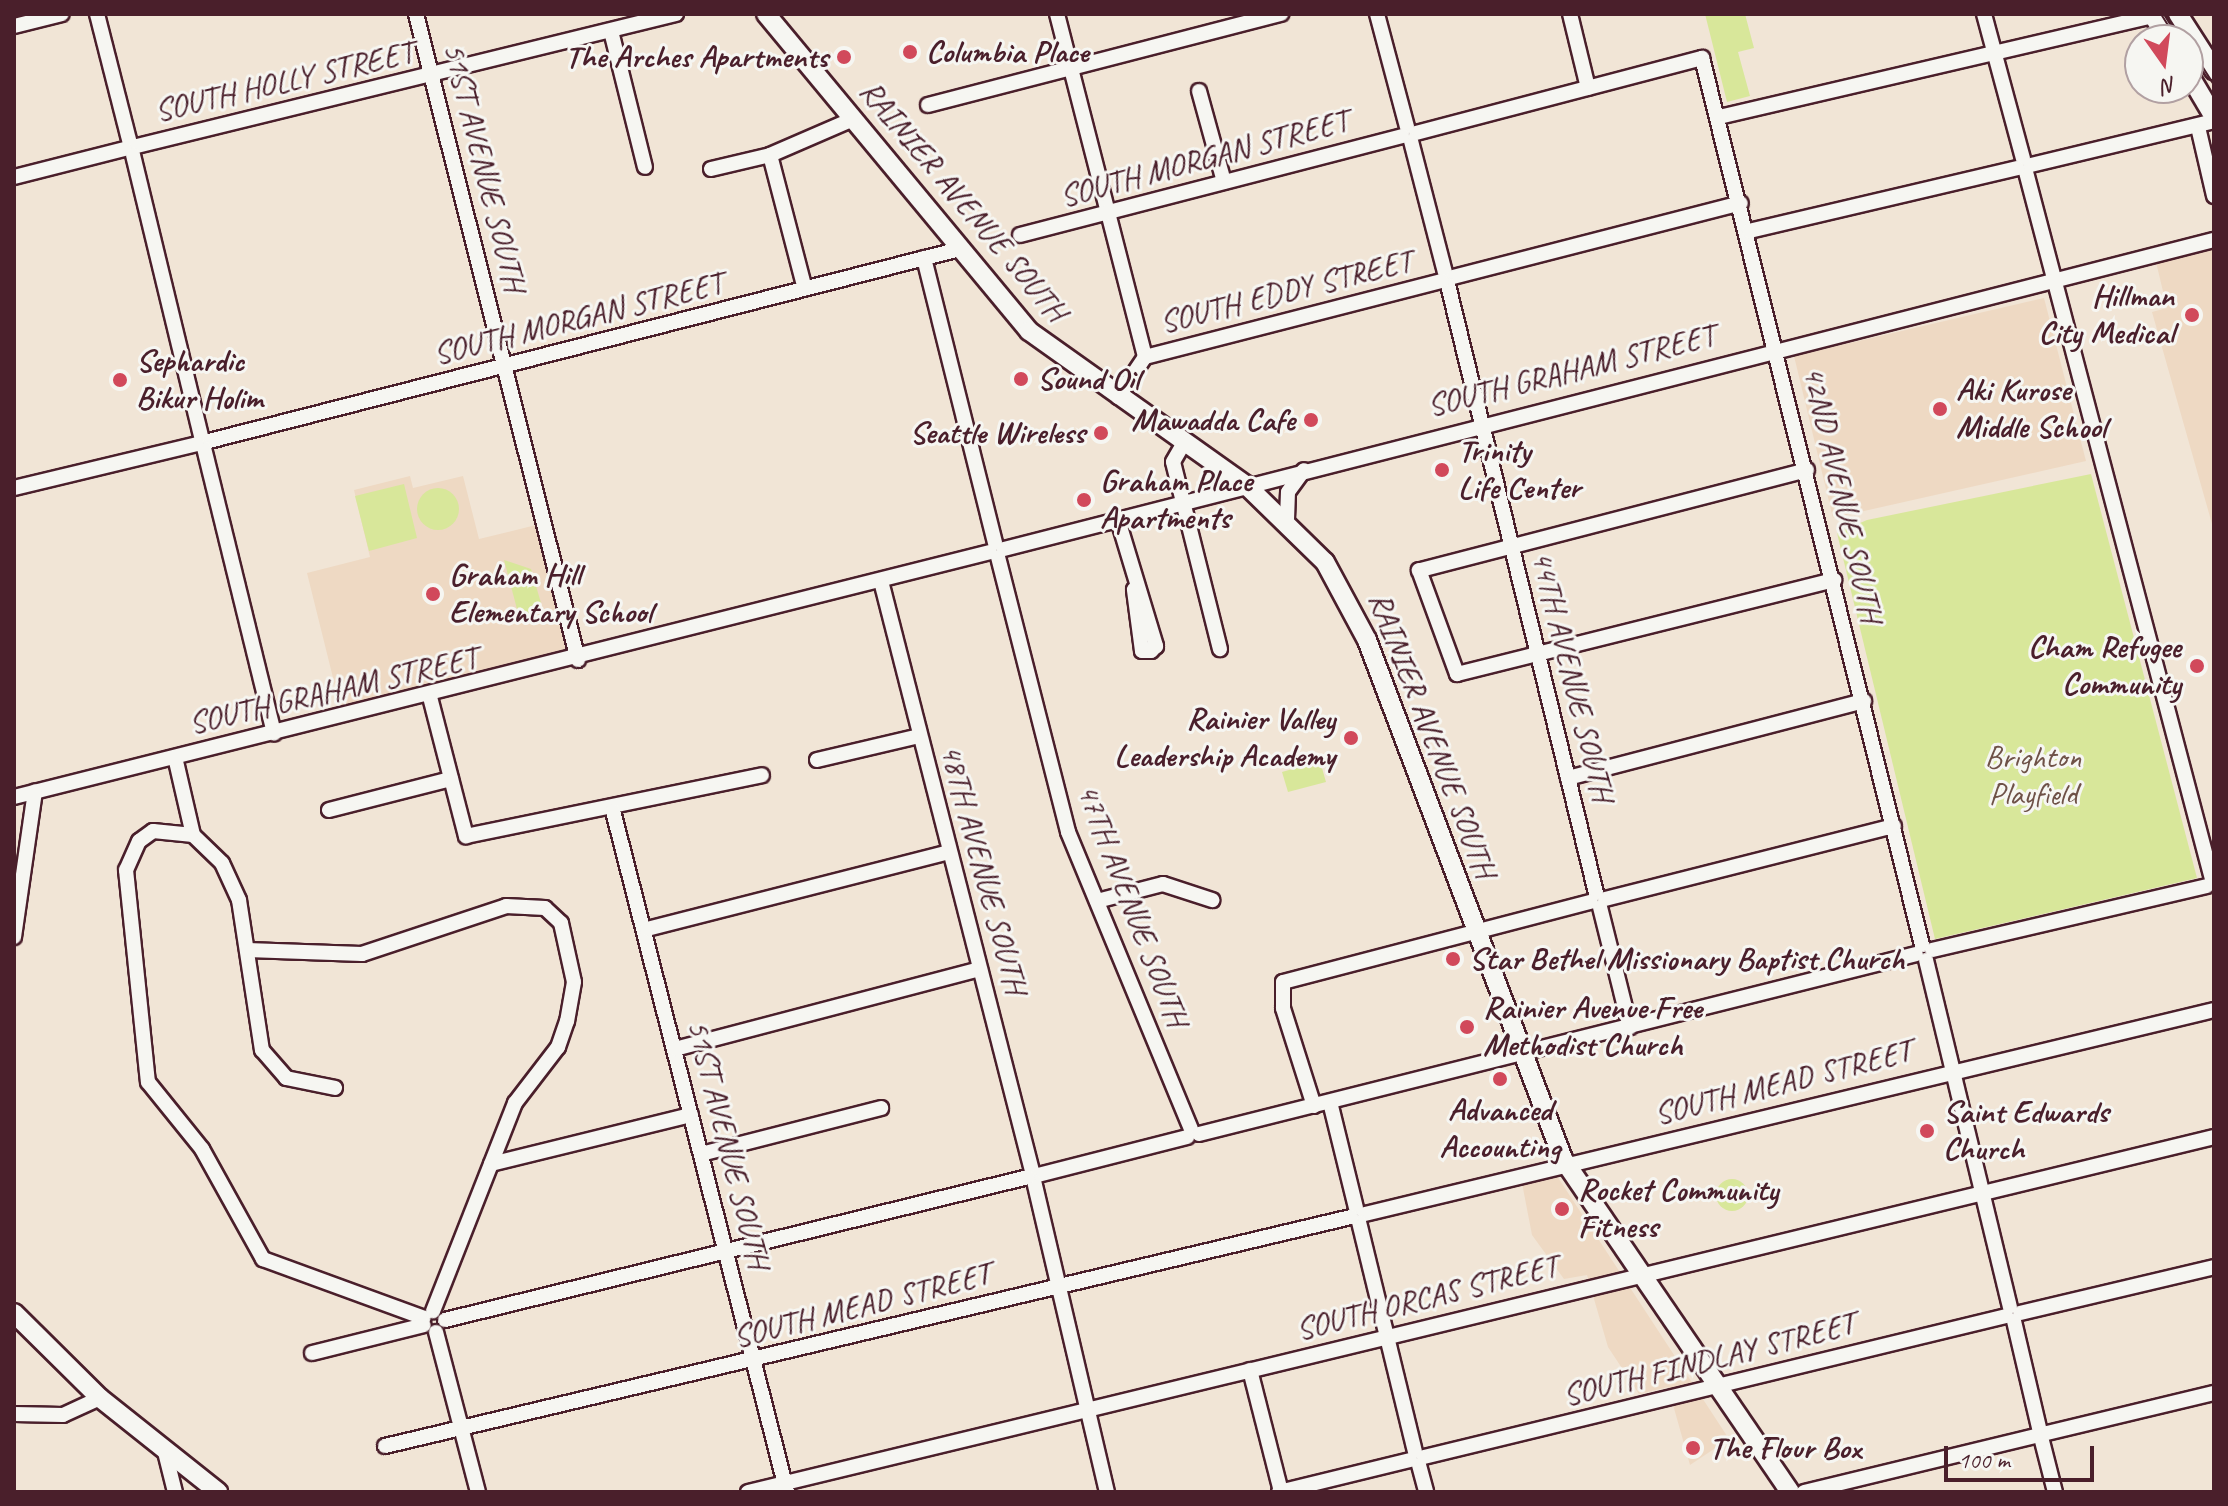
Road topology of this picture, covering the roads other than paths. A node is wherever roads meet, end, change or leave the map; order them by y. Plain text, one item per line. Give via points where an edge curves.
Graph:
1 (62, 14) edge
2 (97, 14) edge
3 (416, 14) edge
4 (676, 14) edge
5 (766, 14) edge
6 (1057, 14) edge
7 (1281, 14) edge
8 (1377, 14) edge
9 (1570, 14) edge
10 (1984, 14) edge
11 (2178, 14) edge
12 (2153, 15) edge
13 (14, 26) edge
14 (611, 31) junction
15 (1994, 53) junction
16 (1702, 58) joint
17 (1070, 69) junction
18 (2214, 70) edge
19 (433, 76) junction
20 (1588, 88) junction
21 (1199, 91) dead end
22 (2204, 101) edge
23 (928, 105) dead end
24 (1719, 117) junction
25 (853, 119) junction
26 (2214, 119) edge
27 (2198, 127) junction
28 (1409, 134) junction
29 (131, 148) junction
30 (770, 155) junction
31 (2024, 166) junction
32 (645, 167) dead end
33 (711, 169) dead end
34 (14, 177) edge
35 (1224, 182) junction
36 (2214, 196) edge
37 (1741, 203) junction
38 (1107, 213) junction
39 (1749, 231) junction
40 (1020, 235) dead end
41 (2214, 240) edge
42 (960, 249) junction
43 (2214, 250) edge
44 (924, 258) junction
45 (2154, 258) junction
46 (1447, 279) junction
47 (2055, 282) junction
48 (805, 289) junction
49 (1778, 346) junction
50 (1145, 357) junction
51 (505, 367) junction
52 (1118, 397) junction
53 (1481, 422) junction
54 (1185, 441) junction
55 (203, 443) junction
56 (1304, 469) junction
57 (1807, 470) junction
58 (1246, 485) junction
59 (14, 488) edge
60 (1183, 502) junction
61 (1118, 520) junction
62 (1287, 520) junction
63 (1511, 546) junction
64 (997, 550) junction
65 (1834, 580) junction
66 (881, 581) junction
67 (1134, 590) dead end
68 (1220, 649) dead end
69 (1538, 654) junction
70 (578, 660) junction
71 (430, 697) junction
72 (1864, 701) junction
73 (274, 734) junction
74 (919, 736) junction
75 (175, 757) junction
76 (817, 760) dead end
77 (762, 775) dead end
78 (1568, 778) junction
79 (451, 779) junction
80 (35, 792) junction
81 (14, 797) edge
82 (329, 810) dead end
83 (613, 811) junction
84 (1894, 826) junction
85 (193, 835) junction
86 (949, 852) junction
87 (2212, 884) edge
88 (1212, 900) dead end
89 (1598, 900) junction
90 (1097, 901) junction
91 (647, 929) junction
92 (1477, 931) junction
93 (14, 937) edge
94 (247, 950) junction
95 (1924, 952) junction
96 (980, 969) junction
97 (2214, 1010) edge
98 (1630, 1027) junction
99 (675, 1049) junction
100 (1522, 1055) junction
101 (1953, 1071) junction
102 (335, 1088) dead end
103 (1330, 1102) junction
104 (1314, 1106) junction
105 (881, 1108) dead end
106 (691, 1115) junction
107 (1192, 1134) junction
108 (2214, 1137) edge
109 (701, 1154) junction
110 (491, 1164) junction
111 (1567, 1164) junction
112 (1033, 1176) junction
113 (1981, 1194) junction
114 (1358, 1215) junction
115 (726, 1252) junction
116 (2214, 1267) edge
117 (1640, 1276) junction
118 (1061, 1287) junction
119 (14, 1313) edge
120 (2012, 1314) junction
121 (432, 1321) junction
122 (1387, 1336) junction
123 (312, 1353) dead end
124 (753, 1361) junction
125 (1250, 1370) junction
126 (1717, 1387) junction
127 (2214, 1393) edge
128 (100, 1398) junction
129 (1087, 1410) junction
130 (14, 1414) edge
131 (461, 1429) junction
132 (2041, 1434) junction
133 (385, 1446) dead end
134 (164, 1448) junction
135 (1417, 1458) junction
136 (786, 1488) edge
137 (175, 1492) edge
138 (218, 1492) edge
139 (478, 1492) edge
140 (748, 1492) edge
141 (1107, 1492) edge
142 (1280, 1492) edge
143 (1426, 1492) edge
144 (1790, 1492) edge
145 (1804, 1492) edge
146 (2055, 1492) edge

1 - 13 street
2 - 29 street
3 - 19 street, 51ST AVENUE SOUTH
4 - 14 street, SOUTH HOLLY STREET
5 - 25 main road, RAINIER AVENUE SOUTH
6 - 17 street
7 - 17 street
8 - 28 street, 44TH AVENUE SOUTH
9 - 20 street
10 - 15 street
11 - 18 main road
12 - 15 street
14 - 19 street, SOUTH HOLLY STREET
14 - 32 street
15 - 24 street
15 - 31 street
16 - 20 street, SOUTH MORGAN STREET
16 - 24 street, 42ND AVENUE SOUTH
17 - 23 street
17 - 38 street
19 - 29 street, SOUTH HOLLY STREET
19 - 51 street, 51ST AVENUE SOUTH
20 - 28 street, SOUTH MORGAN STREET
21 - 35 street
22 - 26 main road
24 - 37 street, 42ND AVENUE SOUTH
25 - 30 street
25 - 42 main road, RAINIER AVENUE SOUTH
26 - 27 street
27 - 31 street
27 - 36 street via 2198,145
28 - 35 street, SOUTH MORGAN STREET
28 - 46 street, 44TH AVENUE SOUTH
29 - 34 street, SOUTH HOLLY STREET
29 - 55 street
30 - 33 street
30 - 48 street
31 - 39 street
31 - 47 street
35 - 38 street, SOUTH MORGAN STREET
37 - 39 street, 42ND AVENUE SOUTH
37 - 46 street, SOUTH EDDY STREET
38 - 40 street, SOUTH MORGAN STREET
38 - 50 street
39 - 49 street, 42ND AVENUE SOUTH
41 - 45 street, SOUTH GRAHAM STREET
42 - 44 street, SOUTH MORGAN STREET
42 - 52 main road, RAINIER AVENUE SOUTH via 1047,348
43 - 45 street, SOUTH GRAHAM STREET
44 - 48 street, SOUTH MORGAN STREET
44 - 64 street, 47TH AVENUE SOUTH
45 - 47 street, SOUTH GRAHAM STREET
46 - 50 street, SOUTH EDDY STREET
46 - 53 street, 44TH AVENUE SOUTH
47 - 49 street, SOUTH GRAHAM STREET
47 - 87 street
48 - 51 street, SOUTH MORGAN STREET
49 - 53 street, SOUTH GRAHAM STREET
49 - 57 street, 42ND AVENUE SOUTH
50 - 52 street, SOUTH EDDY STREET
51 - 55 street, SOUTH MORGAN STREET
51 - 70 street, 51ST AVENUE SOUTH
52 - 54 main road, RAINIER AVENUE SOUTH
53 - 56 street, SOUTH GRAHAM STREET
53 - 63 street, 44TH AVENUE SOUTH
54 - 58 main road, RAINIER AVENUE SOUTH
54 - 60 street via 1173,462
55 - 59 street, SOUTH MORGAN STREET
55 - 73 street
56 - 58 street, SOUTH GRAHAM STREET
56 - 62 street via 1288,492
57 - 63 street
57 - 65 street, 42ND AVENUE SOUTH
58 - 60 street, SOUTH GRAHAM STREET
58 - 62 main road, RAINIER AVENUE SOUTH
60 - 61 street, SOUTH GRAHAM STREET
60 - 68 street
61 - 64 street, SOUTH GRAHAM STREET
61 - 67 street
62 - 92 main road, RAINIER AVENUE SOUTH via 1325,562 1358,617
63 - 69 street, 44TH AVENUE SOUTH
63 - 69 street via 1419,570 1457,674
64 - 66 street, SOUTH GRAHAM STREET
64 - 90 street, 47TH AVENUE SOUTH via 1067,829
65 - 69 street
65 - 72 street, 42ND AVENUE SOUTH
66 - 70 street, SOUTH GRAHAM STREET
66 - 74 street, 48TH AVENUE SOUTH
69 - 78 street, 44TH AVENUE SOUTH
70 - 71 street, SOUTH GRAHAM STREET
71 - 73 street, SOUTH GRAHAM STREET
71 - 79 street
72 - 78 street
72 - 84 street, 42ND AVENUE SOUTH
73 - 75 street, SOUTH GRAHAM STREET
74 - 76 street
74 - 86 street, 48TH AVENUE SOUTH
75 - 80 street, SOUTH GRAHAM STREET
75 - 85 street
77 - 83 street
78 - 89 street, 44TH AVENUE SOUTH
79 - 82 street
79 - 83 street via 466,836 586,809
80 - 81 street, SOUTH GRAHAM STREET
80 - 93 street
83 - 91 street, 51ST AVENUE SOUTH
84 - 89 street
84 - 95 street, 42ND AVENUE SOUTH
85 - 94 street via 233,881
85 - 121 street via 153,831 139,841 126,870 148,1082 202,1149 263,1259
86 - 91 street
86 - 96 street, 48TH AVENUE SOUTH
87 - 95 street
88 - 90 street via 1163,884
89 - 92 street
89 - 98 street, 44TH AVENUE SOUTH
90 - 107 street, 47TH AVENUE SOUTH
91 - 99 street, 51ST AVENUE SOUTH
92 - 100 main road, RAINIER AVENUE SOUTH
92 - 104 street via 1283,982 1280,996
94 - 102 street via 256,1036 271,1066 300,1084
94 - 110 street via 362,954 444,922 532,905 561,923 574,997 558,1047 515,1103
95 - 98 street
95 - 101 street, 42ND AVENUE SOUTH
96 - 99 street
96 - 112 street, 48TH AVENUE SOUTH
97 - 101 street, SOUTH MEAD STREET
98 - 100 street
99 - 106 street, 51ST AVENUE SOUTH
100 - 103 street
100 - 111 main road, RAINIER AVENUE SOUTH
101 - 111 street, SOUTH MEAD STREET
101 - 113 street, 42ND AVENUE SOUTH
103 - 104 street
103 - 114 street
104 - 107 street
105 - 109 street
106 - 109 street, 51ST AVENUE SOUTH
106 - 110 street
107 - 112 street
108 - 113 street, SOUTH ORCAS STREET
109 - 115 street, 51ST AVENUE SOUTH
110 - 121 street
111 - 114 street, SOUTH MEAD STREET
111 - 117 main road, RAINIER AVENUE SOUTH
112 - 115 street
112 - 118 street, 48TH AVENUE SOUTH
113 - 117 street, SOUTH ORCAS STREET
113 - 120 street, 42ND AVENUE SOUTH
114 - 118 street, SOUTH MEAD STREET
114 - 122 street
115 - 121 street
115 - 124 street, 51ST AVENUE SOUTH
116 - 120 street, SOUTH FINDLAY STREET
117 - 122 street, SOUTH ORCAS STREET
117 - 126 main road, RAINIER AVENUE SOUTH
118 - 124 street, SOUTH MEAD STREET
118 - 129 street, 48TH AVENUE SOUTH
119 - 128 main road
120 - 126 street, SOUTH FINDLAY STREET
120 - 132 street, 42ND AVENUE SOUTH
121 - 123 street
121 - 131 street
122 - 125 street, SOUTH ORCAS STREET
122 - 135 street
124 - 131 street, SOUTH MEAD STREET
124 - 136 street, 51ST AVENUE SOUTH
125 - 129 street, SOUTH ORCAS STREET
125 - 142 street
126 - 135 street, SOUTH FINDLAY STREET
126 - 144 main road, RAINIER AVENUE SOUTH
127 - 132 street
128 - 130 street via 63,1415
128 - 134 main road
129 - 136 street, SOUTH ORCAS STREET
129 - 141 street, 48TH AVENUE SOUTH
131 - 133 street, SOUTH MEAD STREET
131 - 139 street
132 - 145 street
132 - 146 street, 42ND AVENUE SOUTH
134 - 137 street
134 - 138 main road
135 - 142 street, SOUTH FINDLAY STREET
135 - 143 street
136 - 140 street, SOUTH ORCAS STREET

